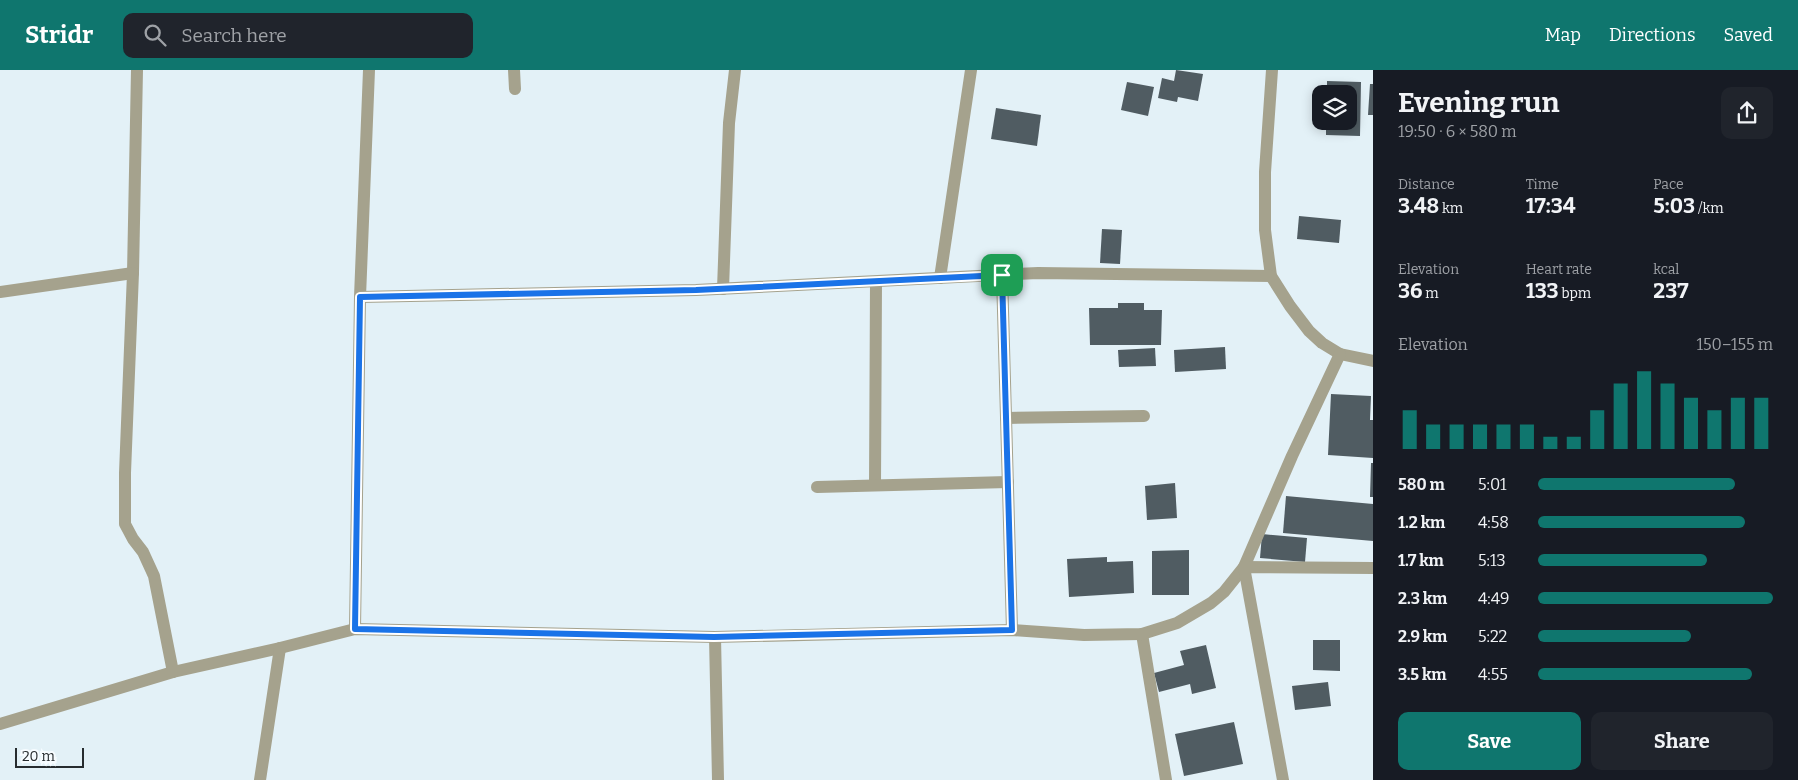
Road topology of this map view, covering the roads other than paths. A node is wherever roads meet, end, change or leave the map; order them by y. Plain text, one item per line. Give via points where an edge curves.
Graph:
1 (138, 70) edge
2 (369, 70) edge
3 (514, 70) edge
4 (735, 70) edge
5 (971, 70) edge
6 (1272, 70) edge
7 (515, 89) dead end
8 (133, 273) junction
9 (1002, 275) junction
10 (1271, 276) junction
11 (940, 278) junction
12 (876, 282) junction
13 (723, 289) junction
14 (0, 292) edge
15 (360, 297) junction
16 (1340, 354) junction
17 (1373, 361) edge
18 (1144, 416) dead end
19 (1006, 418) junction
20 (1008, 482) junction
21 (875, 485) junction
22 (817, 487) dead end
23 (1244, 567) junction
24 (1373, 568) edge
25 (355, 629) junction
26 (1012, 630) junction
27 (1142, 634) junction
28 (714, 637) junction
29 (280, 648) junction
30 (173, 672) junction
31 (0, 724) edge
32 (260, 780) edge
33 (718, 780) edge
34 (1166, 780) edge
35 (1283, 780) edge

1 - 8 street
2 - 15 street
3 - 7 street
4 - 13 street via 729,123
5 - 11 street
6 - 10 street via 1265,172 1265,230
8 - 14 street
8 - 30 street via 125,524 154,576
9 - 10 street via 1038,272
9 - 11 street
9 - 19 street
10 - 16 street via 1309,331
11 - 12 street
12 - 13 street
12 - 21 street
13 - 15 street
15 - 25 street
16 - 17 street
16 - 23 street
18 - 19 street
19 - 20 street
20 - 21 street
20 - 26 street
21 - 22 street
23 - 24 street
23 - 27 street via 1211,603 1177,623
23 - 35 street
25 - 28 street
25 - 29 street
26 - 27 street via 1084,635
26 - 28 street
27 - 34 street
28 - 33 street
29 - 30 street
29 - 32 street
30 - 31 street

